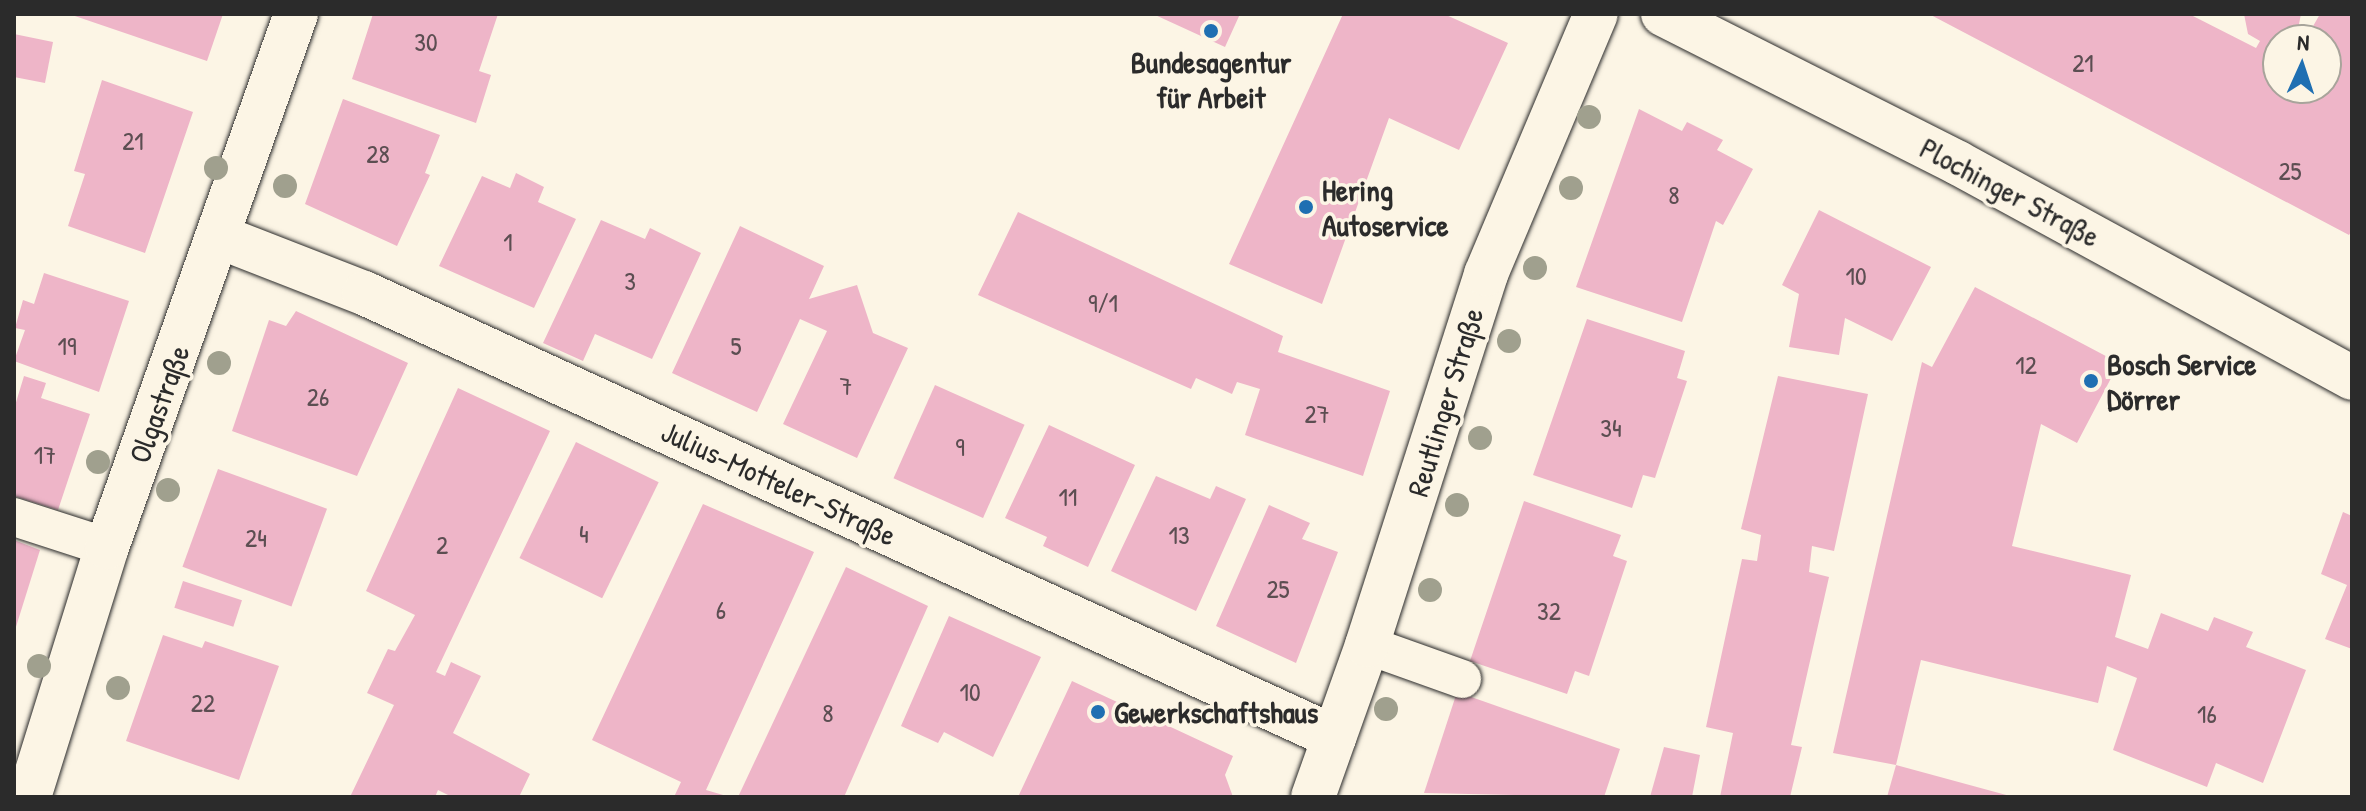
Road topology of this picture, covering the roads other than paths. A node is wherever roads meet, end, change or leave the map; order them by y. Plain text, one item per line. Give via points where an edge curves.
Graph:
1 (296, 14) edge
2 (1596, 14) edge
3 (1663, 14) edge
4 (220, 237) junction
5 (2352, 378) edge
6 (14, 517) edge
7 (107, 547) junction
8 (1367, 645) junction
9 (1462, 679) dead end
10 (1334, 737) junction
11 (29, 797) edge
12 (1313, 797) edge

1 - 4 street, Olgastraße
2 - 8 street, Reutlinger Straße via 1490,261
3 - 5 street, Plochinger Straße via 1958,163
4 - 7 street, Olgastraße
4 - 10 street, Julius-Motteler-Straße via 364,293
6 - 7 lane
7 - 11 street, Olgastraße
8 - 9 lane
8 - 10 street, Reutlinger Straße
10 - 12 street, Reutlinger Straße

